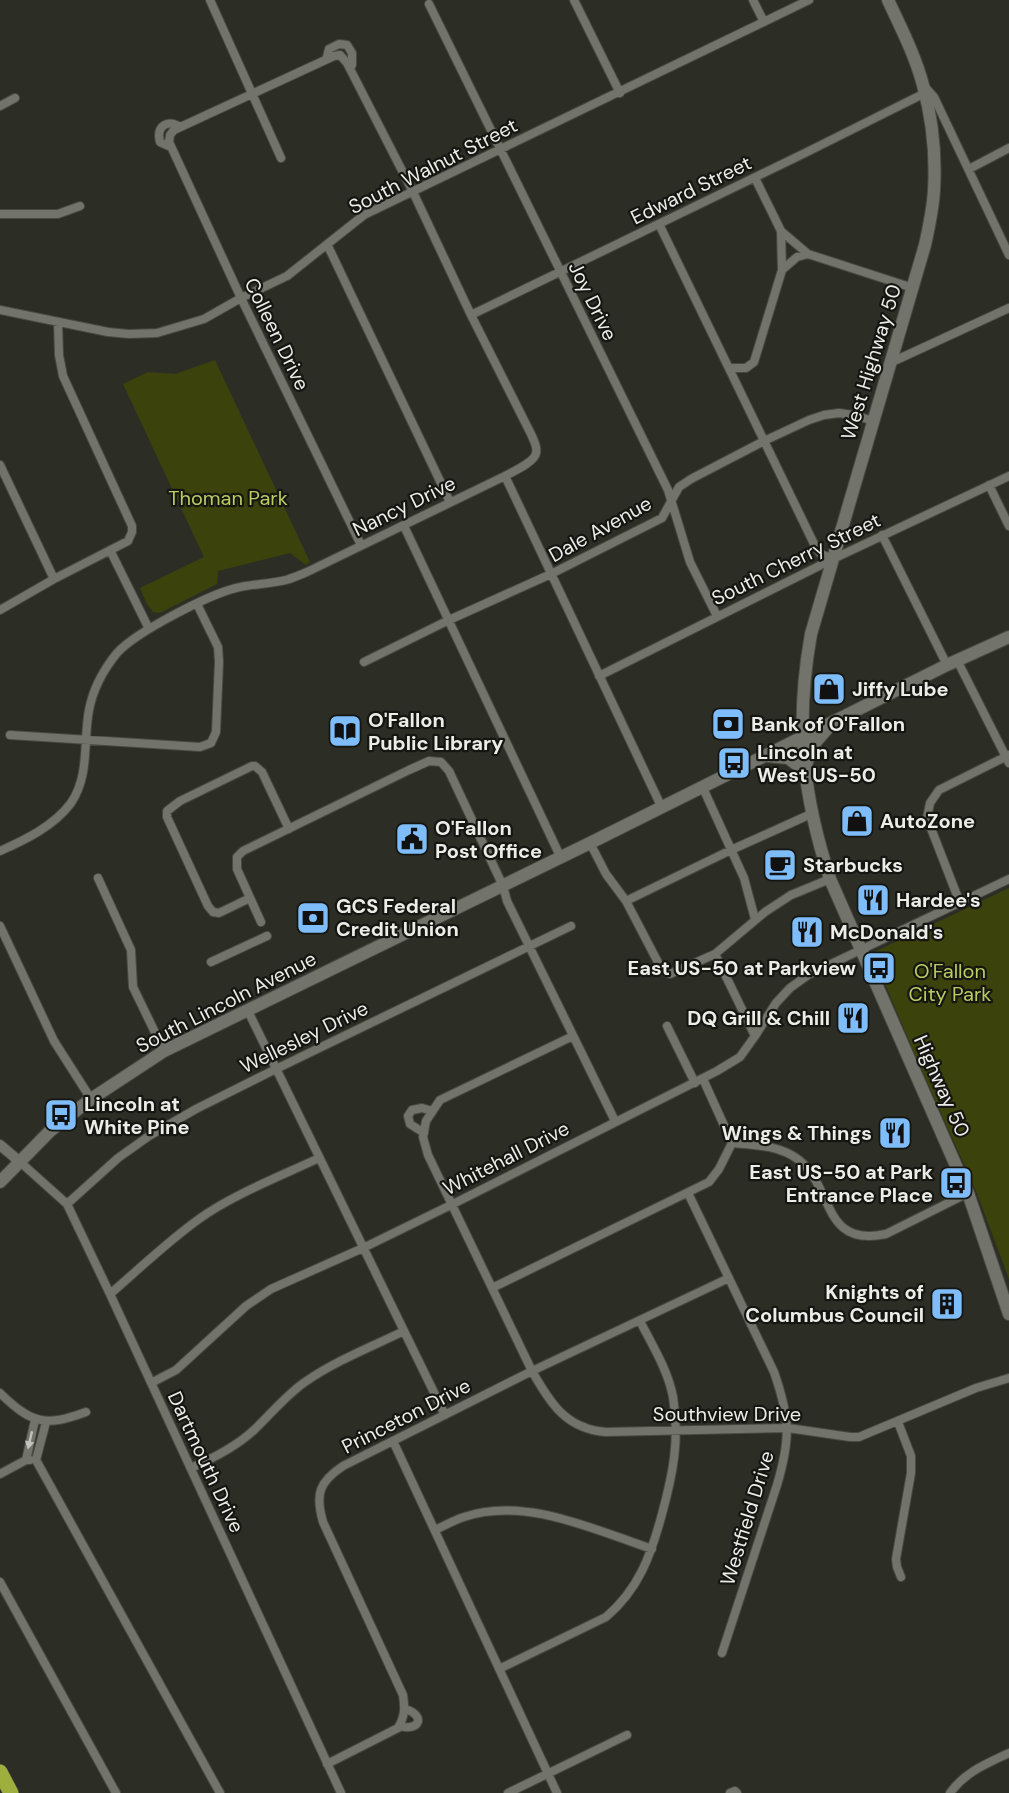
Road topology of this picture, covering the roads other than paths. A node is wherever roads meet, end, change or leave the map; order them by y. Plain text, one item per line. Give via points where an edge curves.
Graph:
1 (210, 0) edge
2 (574, 0) edge
3 (753, 0) edge
4 (809, 0) edge
5 (888, 0) edge
6 (429, 4) dead end
7 (764, 22) junction
8 (327, 57) junction
9 (350, 68) junction
10 (924, 89) junction
11 (620, 93) junction
12 (252, 94) junction
13 (15, 98) dead end
14 (0, 106) edge
15 (180, 127) junction
16 (171, 147) junction
17 (1009, 148) edge
18 (501, 150) junction
19 (281, 158) dead end
20 (969, 168) junction
21 (755, 178) junction
22 (413, 192) junction
23 (80, 206) dead end
24 (0, 214) edge
25 (659, 224) junction
26 (781, 231) junction
27 (327, 244) junction
28 (808, 254) junction
29 (1009, 255) edge
30 (782, 270) junction
31 (560, 272) junction
32 (913, 288) junction
33 (241, 298) junction
34 (1009, 308) edge
35 (0, 310) edge
36 (471, 315) junction
37 (58, 322) junction
38 (892, 362) junction
39 (729, 368) junction
40 (874, 421) junction
41 (764, 441) junction
42 (0, 465) edge
43 (505, 476) junction
44 (1009, 476) edge
45 (989, 485) junction
46 (450, 502) junction
47 (671, 502) junction
48 (404, 526) junction
49 (1009, 526) edge
50 (882, 536) junction
51 (360, 545) junction
52 (110, 550) junction
53 (833, 559) junction
54 (551, 574) junction
55 (54, 579) junction
56 (197, 604) junction
57 (0, 610) edge
58 (717, 616) junction
59 (449, 620) junction
60 (149, 628) junction
61 (1009, 637) edge
62 (364, 662) dead end
63 (952, 663) junction
64 (599, 676) junction
65 (834, 722) junction
66 (10, 735) dead end
67 (802, 738) junction
68 (87, 740) junction
69 (766, 756) junction
70 (1008, 758) edge
71 (804, 770) junction
72 (703, 788) junction
73 (662, 808) junction
74 (812, 814) junction
75 (289, 828) junction
76 (590, 843) junction
77 (731, 850) junction
78 (0, 851) edge
79 (561, 858) junction
80 (98, 878) dead end
81 (830, 879) junction
82 (1009, 879) edge
83 (503, 886) junction
84 (250, 898) junction
85 (626, 901) junction
86 (960, 903) junction
87 (755, 919) junction
88 (261, 922) dead end
89 (0, 926) edge
90 (571, 926) dead end
91 (267, 936) dead end
92 (530, 946) junction
93 (861, 950) junction
94 (715, 954) junction
95 (211, 962) dead end
96 (248, 1011) junction
97 (667, 1026) dead end
98 (573, 1036) junction
99 (755, 1036) junction
100 (164, 1051) junction
101 (276, 1069) junction
102 (699, 1081) junction
103 (91, 1099) junction
104 (432, 1111) junction
105 (615, 1121) junction
106 (424, 1133) junction
107 (732, 1143) junction
108 (0, 1145) edge
109 (319, 1158) junction
110 (19, 1161) junction
111 (0, 1182) edge
112 (688, 1193) junction
113 (968, 1193) junction
114 (66, 1204) junction
115 (453, 1204) junction
116 (363, 1248) junction
117 (729, 1278) junction
118 (492, 1288) junction
119 (110, 1294) junction
120 (1009, 1314) edge
121 (640, 1321) junction
122 (404, 1331) junction
123 (532, 1371) junction
124 (1009, 1378) edge
125 (151, 1383) junction
126 (0, 1393) edge
127 (86, 1412) dead end
128 (445, 1415) junction
129 (35, 1420) junction
130 (46, 1422) junction
131 (898, 1422) junction
132 (788, 1428) junction
133 (677, 1431) junction
134 (393, 1441) junction
135 (26, 1460) junction
136 (36, 1460) junction
137 (191, 1468) junction
138 (0, 1474) edge
139 (435, 1530) junction
140 (652, 1549) junction
141 (901, 1577) dead end
142 (0, 1582) edge
143 (722, 1653) dead end
144 (499, 1669) junction
145 (405, 1709) junction
146 (399, 1726) junction
147 (627, 1735) dead end
148 (1009, 1753) edge
149 (327, 1764) junction
150 (0, 1772) edge
151 (548, 1774) junction
152 (11, 1793) edge
153 (116, 1793) edge
154 (220, 1793) edge
155 (341, 1793) edge
156 (508, 1793) edge
157 (556, 1793) edge
158 (950, 1793) edge

1 - 12 street
2 - 11 street
3 - 7 street
4 - 7 street, South Walnut Street
5 - 10 main road, West Highway 50
6 - 18 street, Joy Drive
7 - 11 street, South Walnut Street
8 - 9 street, Nancy Drive via 340,55
8 - 9 street, Nancy Drive via 329,49 347,45 352,53
8 - 12 street
9 - 22 street, Nancy Drive
10 - 20 street via 934,97
10 - 21 street, Edward Street
10 - 32 main road, West Highway 50 via 932,139 934,190
11 - 18 street, South Walnut Street
12 - 15 street
12 - 19 street
13 - 14 street
15 - 16 street, Colleen Drive via 170,135
15 - 16 street via 173,123 160,129 160,142
16 - 33 street, Colleen Drive
17 - 20 street
18 - 22 street, South Walnut Street
18 - 31 street, Joy Drive
20 - 29 street
21 - 25 street, Edward Street
21 - 26 street
22 - 27 street, South Walnut Street via 364,215
22 - 36 street, Nancy Drive
23 - 24 street via 58,214
25 - 31 street, Edward Street
25 - 39 street
26 - 28 street
26 - 30 street
27 - 33 street, South Walnut Street via 287,276
27 - 46 street
28 - 30 street via 797,257
28 - 32 street
30 - 39 street via 754,362 746,368
31 - 36 street, Edward Street
31 - 47 street, Joy Drive
32 - 38 main road, West Highway 50
33 - 37 street, South Walnut Street via 204,319 157,333 119,333
33 - 51 street, Colleen Drive
34 - 38 street
35 - 37 street, South Walnut Street
36 - 43 street, Nancy Drive via 537,450 532,460
37 - 52 street via 58,356 63,376 132,526 128,541
38 - 40 main road, West Highway 50
39 - 41 street
40 - 41 street, Dale Avenue via 839,413 824,415
40 - 53 main road, West Highway 50
41 - 47 street, Dale Avenue via 691,479 680,487
41 - 53 street via 816,548
42 - 55 street
43 - 46 street, Nancy Drive
43 - 54 street
44 - 45 street, South Cherry Street
45 - 49 street
45 - 50 street, South Cherry Street
46 - 48 street, Nancy Drive
47 - 54 street, Dale Avenue via 662,518
47 - 58 street, Joy Drive via 690,562
48 - 51 street, Nancy Drive
48 - 59 street
50 - 53 street, South Cherry Street
50 - 63 street
51 - 56 street, Nancy Drive via 286,580 233,588
52 - 55 street
52 - 60 street
53 - 58 street, South Cherry Street
53 - 67 main road, West Highway 50 via 811,634
54 - 59 street, Dale Avenue
54 - 64 street
55 - 57 street
56 - 60 street, Nancy Drive
56 - 68 street via 218,647 216,732 211,743 200,747
58 - 64 street, South Cherry Street
59 - 62 street, Dale Avenue
59 - 79 street
60 - 68 street, Nancy Drive via 118,652 105,670 89,710
61 - 63 main road, South Lincoln Avenue
63 - 65 main road, South Lincoln Avenue
63 - 70 street
64 - 73 street
65 - 67 main road, South Lincoln Avenue
65 - 71 main road via 813,745
66 - 68 street
67 - 69 main road, South Lincoln Avenue
67 - 71 main road, Highway 50
68 - 78 street, Nancy Drive via 83,775 70,804 34,834
69 - 71 main road via 789,758
69 - 72 main road, South Lincoln Avenue
70 - 86 street via 939,790 930,803 927,818
71 - 74 main road, Highway 50
72 - 73 main road, South Lincoln Avenue
72 - 77 street
73 - 76 main road, South Lincoln Avenue
74 - 77 street
74 - 81 main road, Highway 50
75 - 83 street via 429,761 441,762 449,771
75 - 84 street via 237,857 237,869
75 - 84 street via 262,772 255,766 167,811 166,817 213,912 219,913
76 - 79 main road, South Lincoln Avenue
76 - 85 street
77 - 85 street
77 - 87 street via 744,878
79 - 83 main road, South Lincoln Avenue
80 - 100 street via 131,950 133,987
81 - 87 street via 791,895
81 - 93 main road, Highway 50
82 - 86 street, Whitehall Drive
83 - 92 street
83 - 96 main road, South Lincoln Avenue
84 - 88 street
85 - 94 street via 662,970 670,974
86 - 93 street, Whitehall Drive
87 - 94 street
89 - 103 street via 54,1041
90 - 92 street, Wellesley Drive
91 - 95 street
92 - 98 street
92 - 101 street, Wellesley Drive
93 - 99 street, Whitehall Drive via 790,988
93 - 113 main road, Highway 50
94 - 99 street
96 - 100 main road, South Lincoln Avenue
96 - 101 street
97 - 102 street
98 - 104 street via 447,1095
98 - 105 street
99 - 102 street, Whitehall Drive via 740,1057
100 - 103 main road, South Lincoln Avenue
101 - 109 street
101 - 114 street, Wellesley Drive via 149,1136
102 - 105 street, Whitehall Drive
102 - 107 street
103 - 110 main road, South Lincoln Avenue
104 - 106 street
104 - 106 street, Southview Drive via 412,1110 408,1116 410,1124
105 - 115 street, Whitehall Drive
106 - 115 street, Southview Drive via 428,1155
107 - 112 street via 715,1176
107 - 113 street via 770,1146 798,1160 806,1166 841,1227 859,1236 885,1234
108 - 110 street
109 - 116 street
109 - 119 street via 201,1218
110 - 111 main road, South Lincoln Avenue
110 - 114 street, Dartmouth Drive
112 - 117 street, Westfield Drive
112 - 118 street
113 - 120 main road, Highway 50
114 - 119 street, Dartmouth Drive
115 - 116 street, Whitehall Drive
115 - 118 street, Southview Drive
116 - 122 street
116 - 125 street, Whitehall Drive via 272,1289 246,1306 176,1370
117 - 121 street, Princeton Drive
117 - 132 street, Westfield Drive via 774,1372
118 - 123 street, Southview Drive
119 - 125 street, Dartmouth Drive
121 - 123 street, Princeton Drive
121 - 133 street via 667,1378
122 - 128 street
122 - 137 street via 304,1382 253,1431 215,1458
123 - 128 street, Princeton Drive
123 - 133 street, Southview Drive via 557,1410 584,1428 606,1432
124 - 131 street, Southview Drive
125 - 137 street, Dartmouth Drive
126 - 129 street
127 - 130 street
128 - 134 street, Princeton Drive
129 - 130 street
129 -> 135 street
130 - 136 street
131 - 132 street, Southview Drive via 859,1437
131 - 141 street via 910,1456 896,1559
132 - 133 street, Southview Drive
132 - 143 street, Westfield Drive via 785,1459
133 - 140 street via 673,1476
134 - 139 street
134 - 145 street, Princeton Drive via 329,1476 321,1490 319,1507 322,1522 403,1695
135 - 136 street
135 - 138 street
136 - 154 street
137 - 149 street, Dartmouth Drive
139 - 140 street via 465,1516 525,1510
139 - 144 street
140 - 144 street via 634,1585 606,1617
142 - 153 street
144 - 151 street
145 - 146 street
145 - 146 street, Princeton Drive via 417,1715 416,1726
146 - 149 street, Princeton Drive
147 - 151 street
148 - 158 street via 975,1769 958,1781
149 - 155 street, Dartmouth Drive
150 - 152 highway
151 - 156 street
151 - 157 street

